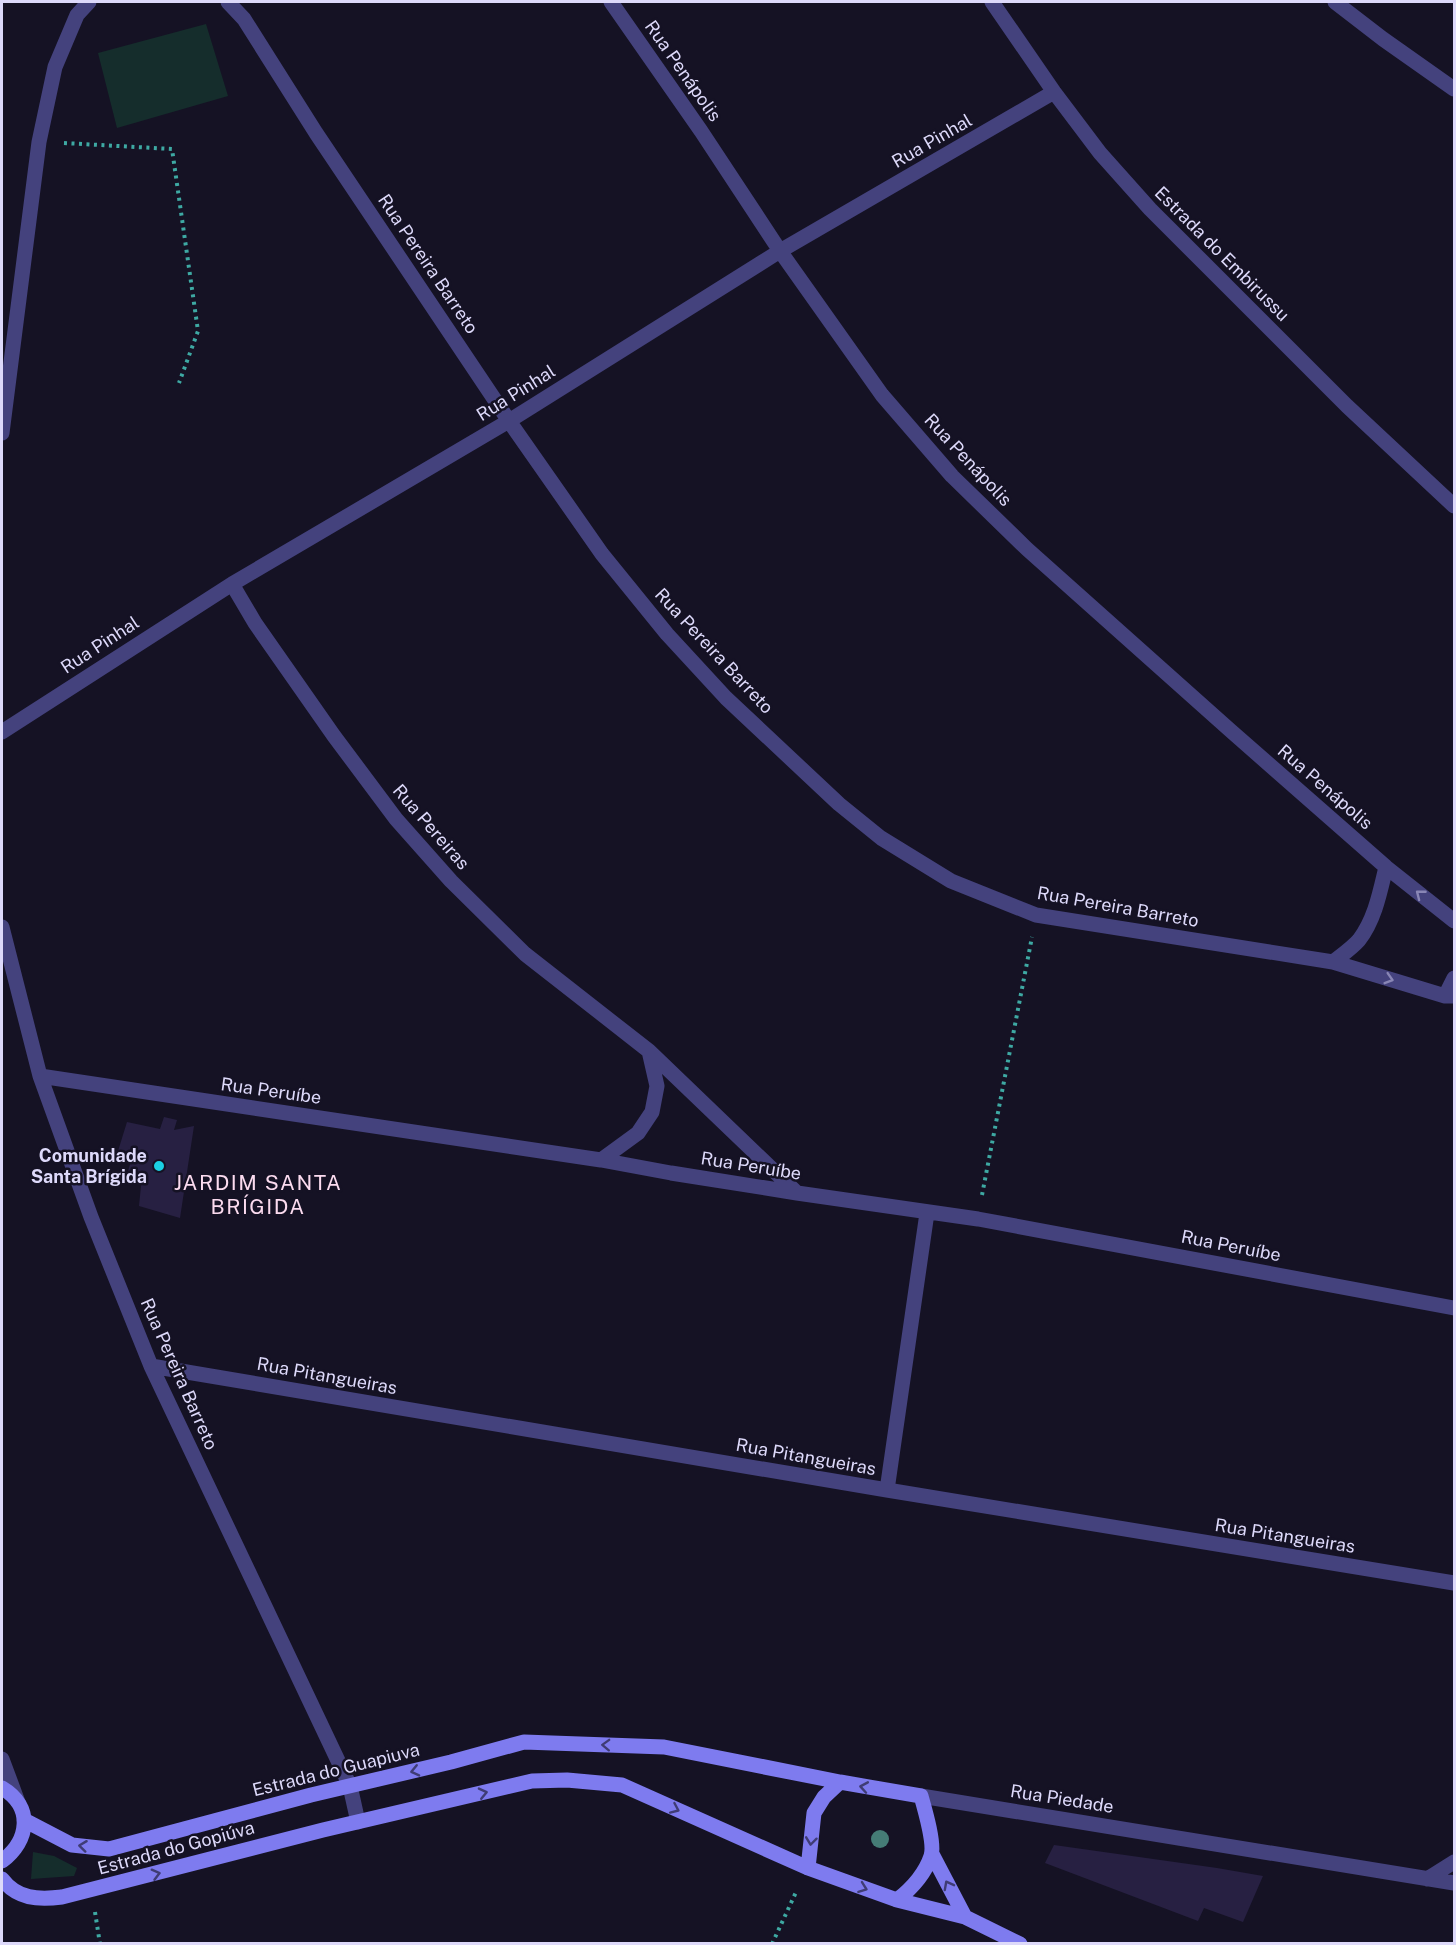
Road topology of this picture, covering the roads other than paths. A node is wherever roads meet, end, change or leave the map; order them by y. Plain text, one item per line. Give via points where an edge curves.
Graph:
1 (89, 2) edge
2 (228, 2) edge
3 (611, 2) edge
4 (992, 2) edge
5 (1335, 2) edge
6 (1455, 89) edge
7 (1054, 92) junction
8 (780, 251) junction
9 (509, 421) junction
10 (2, 433) edge
11 (1455, 506) edge
12 (232, 584) junction
13 (2, 732) edge
14 (1386, 867) junction
15 (1455, 921) edge
16 (2, 927) edge
17 (1334, 962) junction
18 (1455, 978) edge
19 (1450, 996) edge
20 (649, 1051) junction
21 (40, 1076) junction
22 (601, 1160) junction
23 (797, 1193) junction
24 (927, 1213) junction
25 (1455, 1308) edge
26 (151, 1366) junction
27 (887, 1490) junction
28 (1455, 1583) edge
29 (664, 1747) joint
30 (2, 1759) edge
31 (840, 1782) junction
32 (350, 1786) junction
33 (2, 1788) edge
34 (921, 1797) junction
35 (18, 1803) junction
36 (24, 1820) junction
37 (358, 1822) junction
38 (932, 1854) junction
39 (2, 1861) edge
40 (1455, 1862) edge
41 (808, 1868) junction
42 (1427, 1879) junction
43 (2, 1880) edge
44 (1455, 1883) edge
45 (897, 1900) junction
46 (965, 1917) junction
47 (1020, 1944) edge

1 - 10 street via 77,15 55,67 39,142
2 - 9 street, Rua Pereira Barreto via 244,19
3 - 8 street, Rua Penápolis
4 - 7 street, Estrada do Embirussu
5 - 6 street
7 - 8 street, Rua Pinhal
7 - 11 street, Estrada do Embirussu via 1100,153 1158,218 1347,406
8 - 9 street, Rua Pinhal
8 - 14 street, Rua Penápolis via 882,395 952,476 1027,549
9 - 12 street, Rua Pinhal
9 - 17 street, Rua Pereira Barreto via 602,554 667,634 726,698 881,838 951,881 1036,915
12 - 13 street, Rua Pinhal
12 - 20 street, Rua Pereiras via 334,736 396,819 443,872 525,954
15 -> 14 street, Rua Penápolis
14 - 17 street via 1370,921 1358,941
16 - 21 street, Rua Pereira Barreto
17 -> 19 street, Rua Pereira Barreto
18 - 19 street
20 - 22 street via 657,1086 652,1112 638,1133
20 - 23 street, Rua Pereiras
21 - 22 street, Rua Peruíbe
21 - 26 street, Rua Pereira Barreto
22 - 23 street, Rua Peruíbe
23 - 24 street, Rua Peruíbe
24 - 25 street, Rua Peruíbe via 978,1219
24 - 27 street
26 - 27 street, Rua Pitangueiras
26 - 32 street, Rua Pereira Barreto
27 - 28 street, Rua Pitangueiras
29 - 31 street, Rua Piedade
29 -> 32 street, Estrada do Guapiuva via 524,1742
30 - 35 street
34 -> 31 street, Rua Piedade
31 -> 41 street via 814,1813
32 -> 36 street, Estrada do Guapiuva via 109,1849 72,1845
32 - 37 street, Rua Pereira Barreto
33 - 35 street
34 - 38 street
34 - 42 street, Rua Piedade
35 - 36 street
36 - 39 street via 19,1845
37 -> 41 street via 532,1781 622,1785
43 -> 37 street, Estrada do Gopiúva via 10,1890 55,1898
38 - 45 street via 921,1875
46 -> 38 street
40 - 42 street
41 -> 45 street
42 - 44 street, Rua Piedade
45 - 46 street
46 - 47 street

